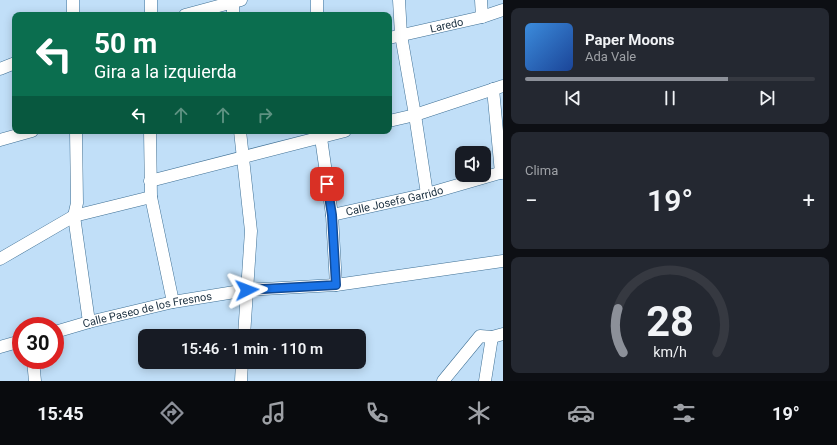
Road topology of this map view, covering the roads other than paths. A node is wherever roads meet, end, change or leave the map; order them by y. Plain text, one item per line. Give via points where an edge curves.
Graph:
1 (73, 0) edge
2 (151, 0) edge
3 (317, 0) edge
4 (399, 0) edge
5 (481, 0) edge
6 (236, 1) edge
7 (503, 10) edge
8 (73, 12) edge
9 (151, 12) edge
10 (196, 12) edge
11 (234, 12) edge
12 (317, 12) edge
13 (482, 17) junction
14 (395, 37) edge
15 (12, 65) edge
16 (0, 69) edge
17 (498, 87) edge
18 (415, 115) junction
19 (392, 120) edge
20 (21, 134) edge
21 (76, 134) edge
22 (150, 134) edge
23 (240, 134) edge
24 (320, 134) edge
25 (0, 140) edge
26 (243, 158) junction
27 (502, 172) edge
28 (150, 180) junction
29 (427, 194) junction
30 (151, 197) junction
31 (332, 215) junction
32 (74, 216) junction
33 (0, 259) edge
34 (503, 261) edge
35 (336, 285) junction
36 (247, 290) junction
37 (173, 302) junction
38 (89, 322) junction
39 (64, 329) edge
40 (244, 329) edge
41 (498, 335) edge
42 (12, 344) edge
43 (0, 347) edge
44 (34, 369) edge
45 (242, 369) edge
46 (35, 381) edge
47 (241, 381) edge
48 (443, 381) edge
49 (485, 381) edge

1 - 8 street
2 - 9 street
3 - 12 street
4 - 14 street
5 - 13 street
6 - 10 street
6 - 11 street
7 - 13 street, Laredo
13 - 14 street, Laredo
14 - 18 street
15 - 16 street
17 - 18 street
17 - 27 street
18 - 19 street
18 - 29 street
20 - 25 street
21 - 32 street via 77,203
22 - 28 street
23 - 26 street
24 - 26 street
24 - 31 street
26 - 28 street
26 - 36 street via 251,231
27 - 29 street, Calle Josefa Garrido
28 - 30 street
29 - 31 street, Calle Josefa Garrido
30 - 32 street
30 - 37 street
31 - 35 street
32 - 33 street
32 - 38 street
34 - 35 street, Calle Paseo de los Fresnos
35 - 36 street, Calle Paseo de los Fresnos
36 - 37 street, Calle Paseo de los Fresnos
36 - 40 street
37 - 38 street, Calle Paseo de los Fresnos
38 - 39 street, Calle Paseo de los Fresnos
41 - 48 street via 480,336
41 - 49 street
42 - 43 street
44 - 46 street
45 - 47 street

